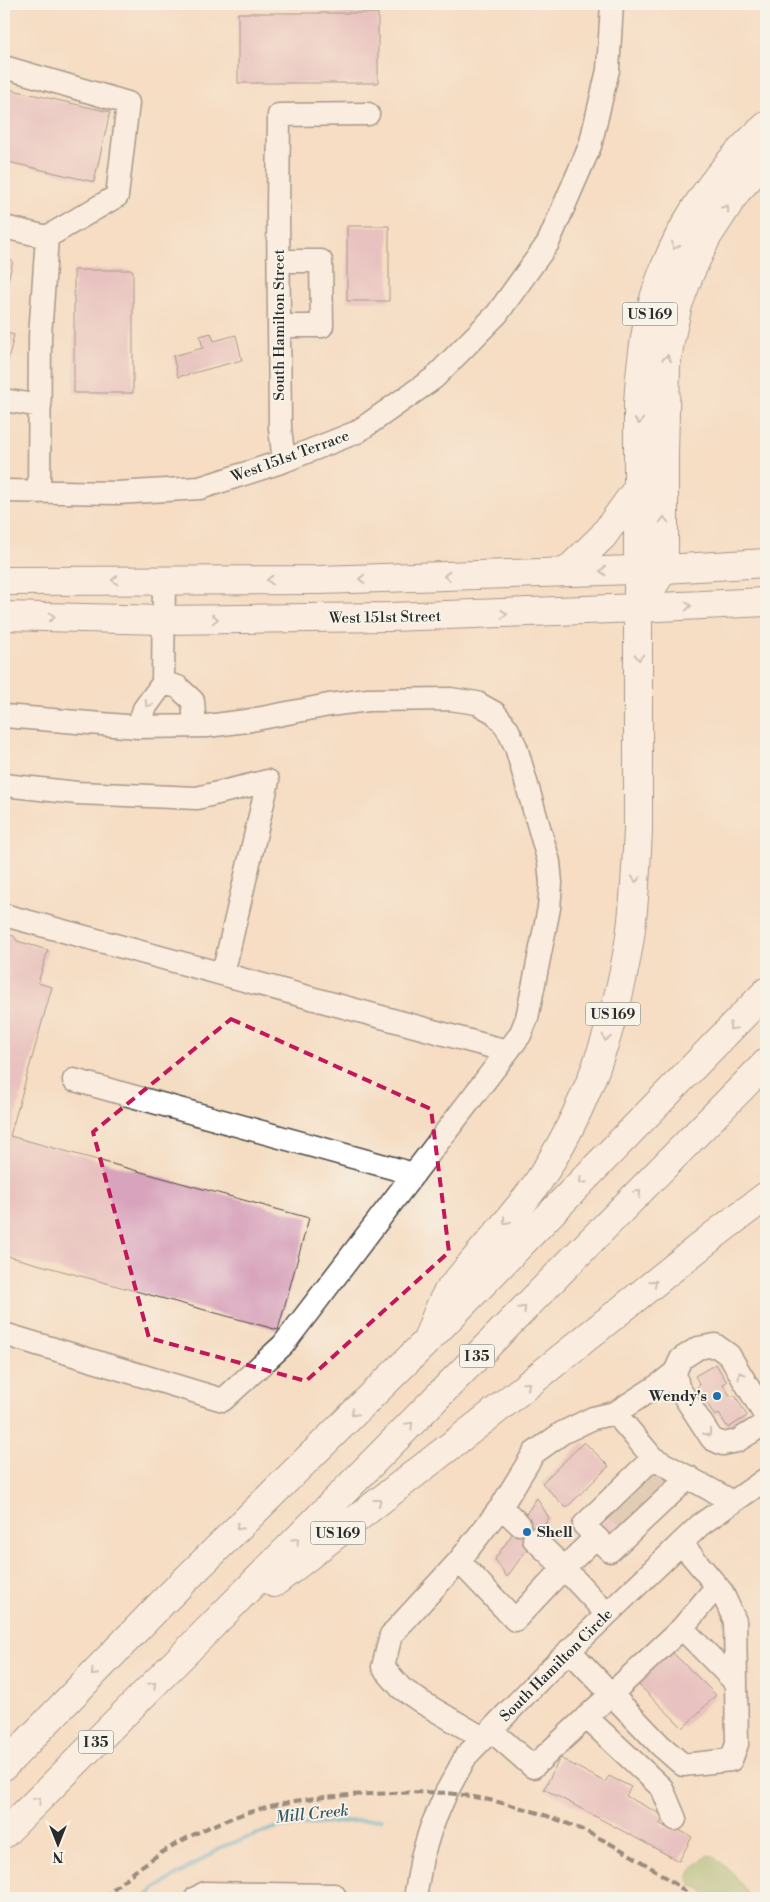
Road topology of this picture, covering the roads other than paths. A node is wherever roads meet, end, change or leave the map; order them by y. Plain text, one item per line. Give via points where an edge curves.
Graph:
1 (612, 4) edge
2 (4, 67) edge
3 (368, 114) dead end
4 (766, 126) edge
5 (766, 160) edge
6 (4, 227) edge
7 (47, 236) junction
8 (279, 261) junction
9 (279, 326) junction
10 (4, 400) edge
11 (40, 406) junction
12 (284, 462) junction
13 (639, 486) junction
14 (4, 491) edge
15 (39, 492) junction
16 (766, 564) edge
17 (652, 569) junction
18 (566, 572) junction
19 (164, 580) junction
20 (4, 581) edge
21 (766, 602) edge
22 (639, 608) junction
23 (4, 616) edge
24 (162, 620) junction
25 (163, 683) junction
26 (4, 716) edge
27 (195, 726) junction
28 (138, 727) junction
29 (4, 785) edge
30 (4, 915) edge
31 (223, 974) junction
32 (766, 992) edge
33 (507, 1051) junction
34 (766, 1063) edge
35 (74, 1080) dead end
36 (414, 1174) junction
37 (766, 1196) edge
38 (4, 1334) edge
39 (426, 1342) junction
40 (675, 1372) junction
41 (615, 1413) junction
42 (766, 1416) edge
43 (766, 1423) edge
44 (689, 1477) junction
45 (766, 1479) edge
46 (733, 1502) junction
47 (634, 1503) junction
48 (501, 1507) junction
49 (596, 1537) junction
50 (681, 1543) junction
51 (459, 1561) junction
52 (564, 1568) junction
53 (717, 1586) junction
54 (607, 1614) junction
55 (682, 1628) junction
56 (188, 1650) junction
57 (569, 1650) junction
58 (735, 1682) junction
59 (610, 1693) junction
60 (586, 1717) junction
61 (487, 1734) junction
62 (683, 1765) junction
63 (4, 1766) edge
64 (662, 1790) junction
65 (675, 1820) dead end
66 (4, 1834) edge
67 (248, 1896) edge
68 (296, 1896) edge
69 (196, 1898) edge
70 (336, 1898) edge
71 (415, 1898) edge

1 - 12 street, West 151st Terrace via 608,70 590,146 548,243 497,314 434,378 357,432
2 - 7 street via 128,103 117,196
3 - 8 street, South Hamilton Street via 280,115
4 -> 13 main road, US 169 via 730,162 697,205 660,281 651,309 641,367
17 -> 5 main road via 664,455 666,366 676,313 707,237 738,191
6 - 7 street
7 - 11 street via 40,336
8 - 9 street, South Hamilton Street
8 - 9 street via 321,261 322,326
9 - 12 street, South Hamilton Street via 280,428
10 - 11 street
11 - 15 street
12 - 15 street, West 151st Terrace via 200,488 117,493
13 - 17 main road, US 169
13 - 18 main road via 603,536
14 - 15 street, West 151st Terrace
16 - 17 main road
17 -> 18 main road
17 - 22 main road
18 -> 19 main road via 319,580
19 -> 20 main road
19 - 24 street
22 -> 21 main road, West 151st Street
24 -> 22 main road, West 151st Street via 390,617
22 -> 39 main road, US 169 via 635,898 624,972 604,1046 554,1155 537,1183 446,1294
23 -> 24 main road, West 151st Street
24 - 25 street
25 - 27 street via 178,688 192,701
25 -> 28 street via 144,709
26 - 28 street
27 - 28 street
27 - 33 street via 246,721 368,700 450,699 477,703 495,713 508,728 516,747 551,883 528,1018
29 - 31 street via 77,793 197,798 268,781
30 - 31 street
31 - 33 street
32 -> 39 main road
33 - 36 street
56 -> 34 main road, I 35
35 - 36 street
36 - 38 street via 283,1345 223,1400
56 -> 37 main road, US 169
39 -> 63 main road via 164,1601
40 - 41 street
42 -> 40 street via 729,1355 715,1346 698,1348 681,1359
40 -> 43 street via 678,1387 712,1439 723,1444 737,1441
41 - 47 street
41 - 48 street via 593,1418 562,1433 534,1453
44 - 46 street
44 - 47 street
44 - 47 street
45 - 46 street, South Hamilton Circle
46 - 50 street, South Hamilton Circle
47 - 49 street via 584,1525
47 - 49 street via 610,1551
48 - 51 street
48 - 52 street
49 - 52 street
50 - 53 street
50 - 54 street, South Hamilton Circle
51 - 52 street via 515,1620
51 - 61 street via 392,1635 383,1667 401,1688 423,1703
52 - 54 street
53 - 55 street
53 - 58 street via 735,1621
54 - 57 street, South Hamilton Circle
55 - 58 street
55 - 59 street
66 -> 56 main road, I 35
57 - 59 street
57 - 61 street, South Hamilton Circle
58 - 62 street via 737,1744 731,1760
59 - 60 street
59 - 62 street
60 - 61 street via 534,1768
60 - 64 street
61 - 71 street, South Hamilton Circle via 466,1756 430,1828
62 - 64 street
64 - 65 street
67 - 68 street
67 - 69 street via 205,1892
68 - 70 street via 334,1895

